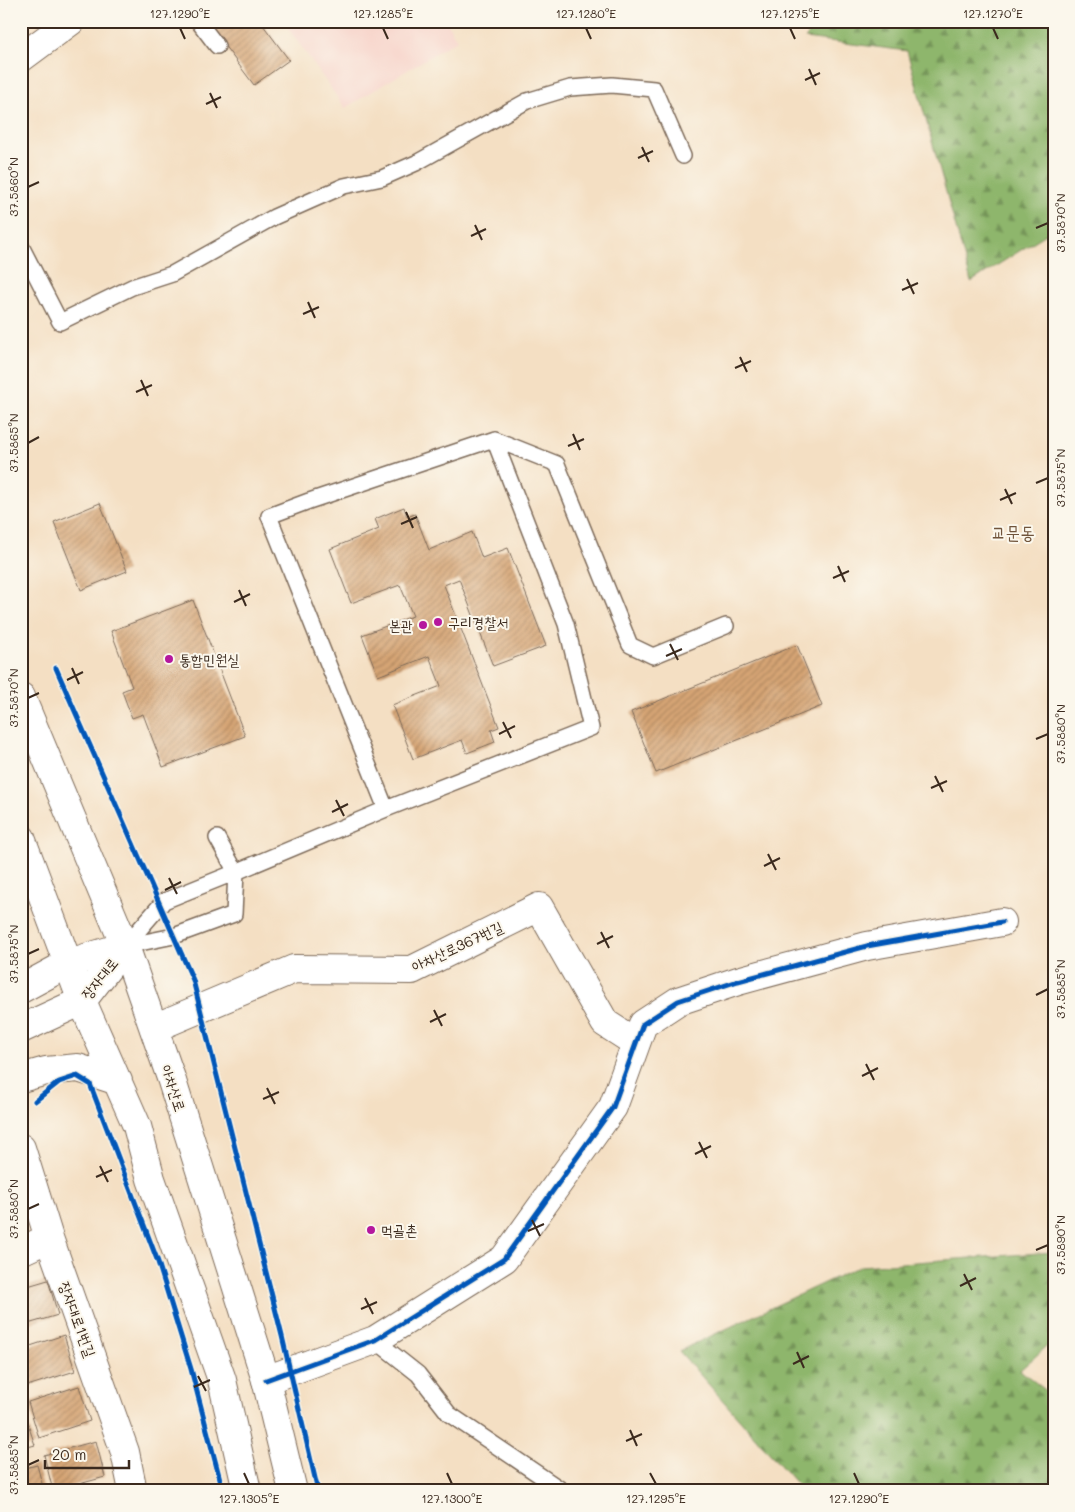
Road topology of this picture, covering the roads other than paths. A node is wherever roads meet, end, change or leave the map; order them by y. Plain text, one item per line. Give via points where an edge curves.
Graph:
1 (71, 21) edge
2 (198, 21) edge
3 (217, 46) dead end
4 (21, 58) edge
5 (683, 156) dead end
6 (21, 246) edge
7 (494, 440) junction
8 (726, 626) dead end
9 (21, 697) edge
10 (386, 809) junction
11 (21, 838) edge
12 (217, 838) dead end
13 (236, 872) junction
14 (1002, 922) dead end
15 (125, 946) junction
16 (69, 963) junction
17 (21, 989) edge
18 (82, 1001) junction
19 (154, 1028) junction
20 (21, 1029) edge
21 (636, 1043) junction
22 (21, 1078) edge
23 (118, 1081) junction
24 (21, 1148) edge
25 (49, 1238) junction
26 (21, 1251) edge
27 (375, 1340) junction
28 (266, 1380) junction
29 (133, 1491) edge
30 (247, 1491) edge
31 (293, 1491) edge
32 (563, 1491) edge

1 - 4 street
2 - 3 lane
5 - 6 lane via 654,89 612,85 570,88 527,100 416,163 382,178 344,186 274,217 172,274 132,287 60,322
7 - 8 lane via 557,464 630,645 653,656
7 - 10 lane via 566,624 591,728
7 - 10 lane via 269,516
9 - 15 street, 아차산로
10 - 13 lane
11 - 16 street
12 - 13 lane
13 - 15 lane via 164,901
13 - 15 lane via 234,914 174,936
14 - 21 street via 867,946 720,987 678,1001 643,1024
15 - 16 street, 장자대로
15 - 18 street, 장자대로
15 - 19 street, 아차산로
16 - 17 street, 장자대로
16 - 18 street
18 - 20 street, 장자대로
18 - 23 street
19 - 21 street, 아차산로367번길 via 294,969 412,970 539,907 605,1023
19 - 28 street, 아차산로
21 - 27 street via 613,1107 504,1259
22 - 23 street via 46,1070 78,1068
23 - 30 street via 132,1112 151,1179 222,1380
24 - 25 street, 장자대로1번길
25 - 26 street
25 - 29 street, 장자대로1번길 via 125,1452
27 - 28 street
27 - 32 lane via 418,1374 449,1414
28 - 31 street, 아차산로

